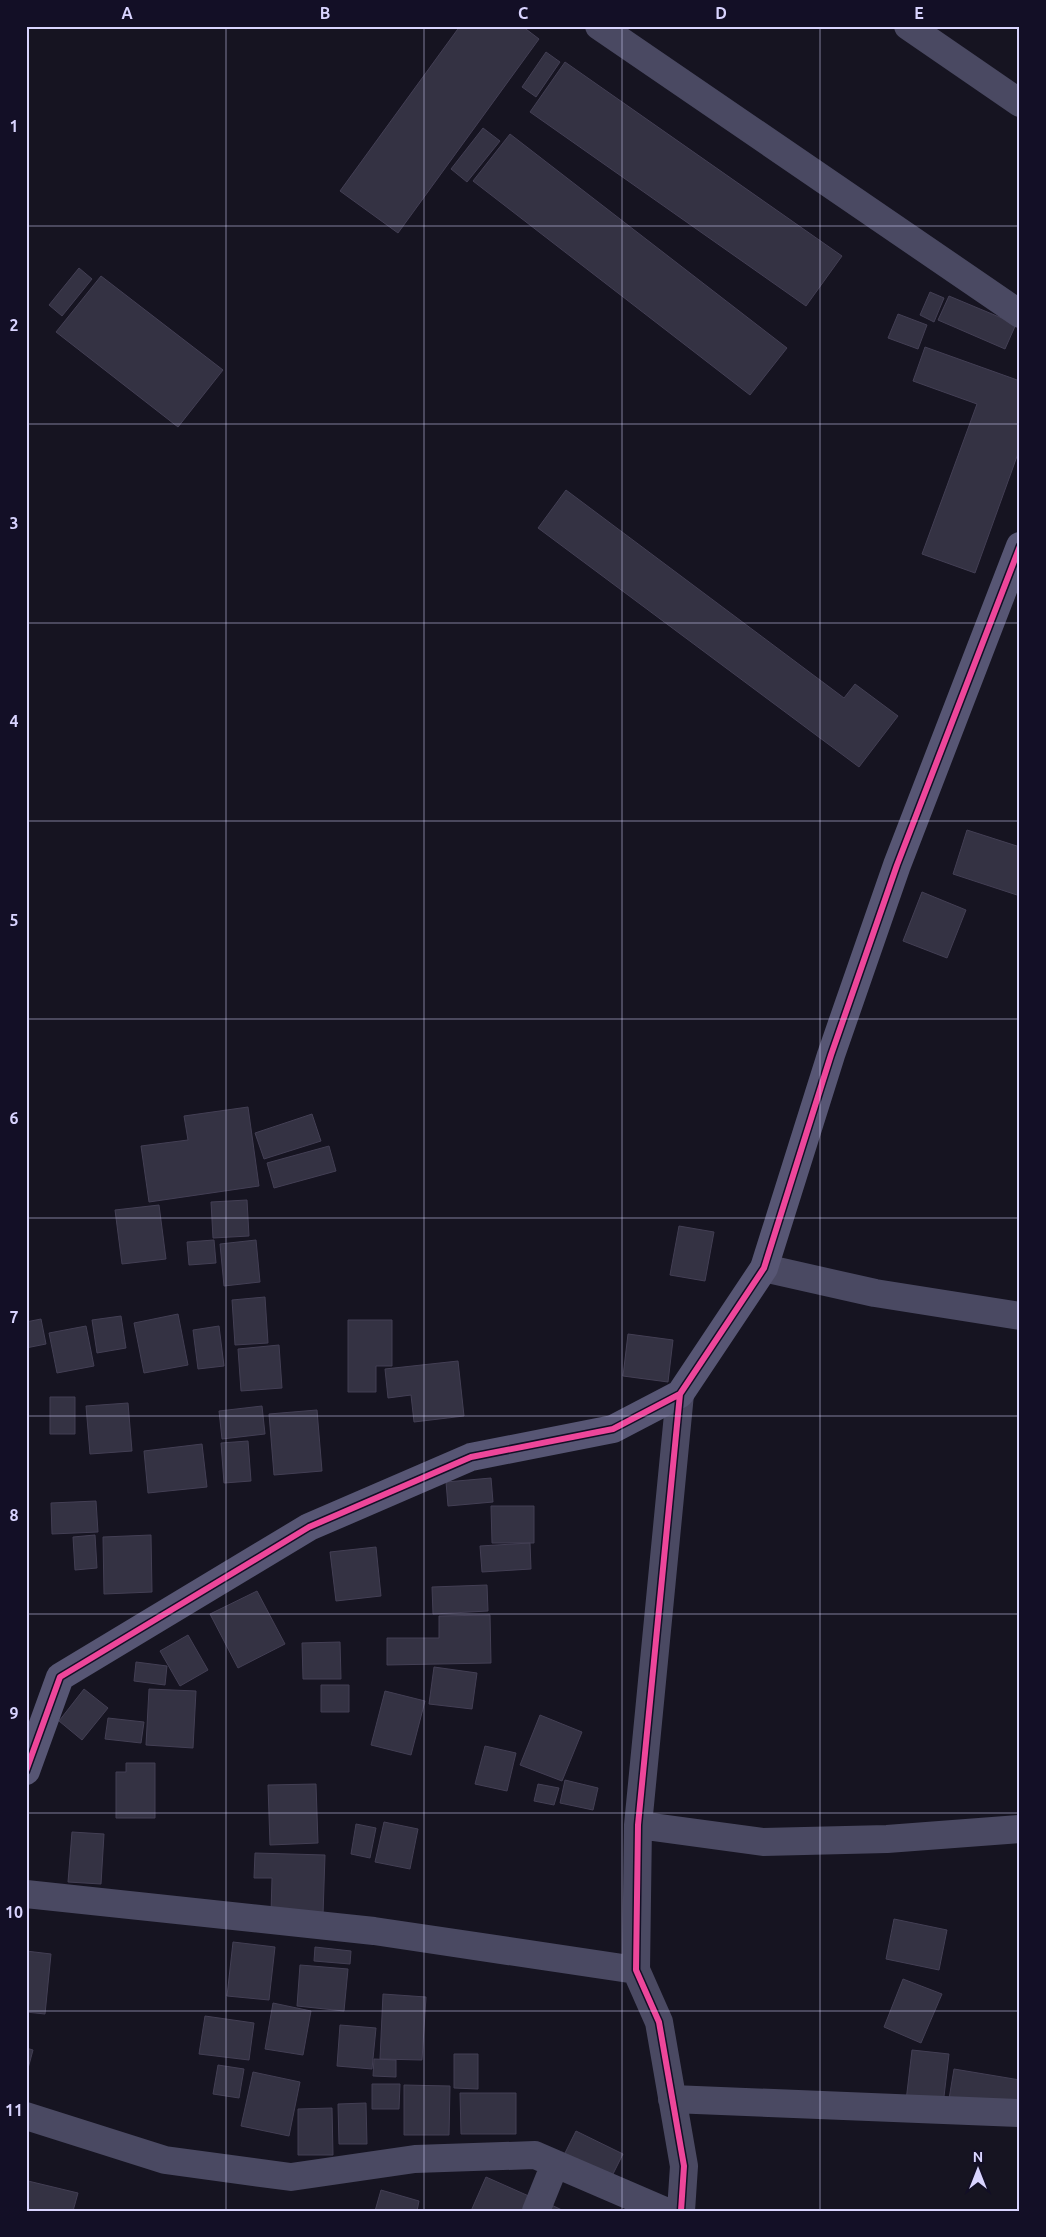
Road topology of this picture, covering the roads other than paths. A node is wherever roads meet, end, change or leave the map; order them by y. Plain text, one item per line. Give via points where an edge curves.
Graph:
1 (600, 26) edge
2 (908, 26) edge
3 (938, 36) edge
4 (1020, 103) edge
5 (1020, 314) edge
6 (1020, 546) edge
7 (1009, 597) edge
8 (764, 1268) junction
9 (1020, 1316) edge
10 (680, 1394) junction
11 (26, 1771) edge
12 (638, 1825) junction
13 (1020, 1829) edge
14 (26, 1894) edge
15 (636, 1970) junction
16 (672, 2099) junction
17 (1020, 2113) edge
18 (26, 2116) edge
19 (556, 2164) junction
20 (536, 2211) edge
21 (665, 2211) edge
22 (681, 2211) edge

1 - 5 street
2 - 3 street
3 - 4 street
6 - 7 street
7 - 8 street via 897,865 831,1055
8 - 9 street via 875,1294
8 - 10 street
10 - 11 street via 613,1429 471,1457 309,1527 60,1678
10 - 12 street
12 - 13 street via 763,1842 887,1839
12 - 15 street
14 - 15 street via 374,1931
15 - 16 street via 659,2022
16 - 17 street
16 - 22 street via 684,2166
18 - 19 street via 165,2160 291,2177 415,2159 535,2155
19 - 20 street
19 - 21 street

